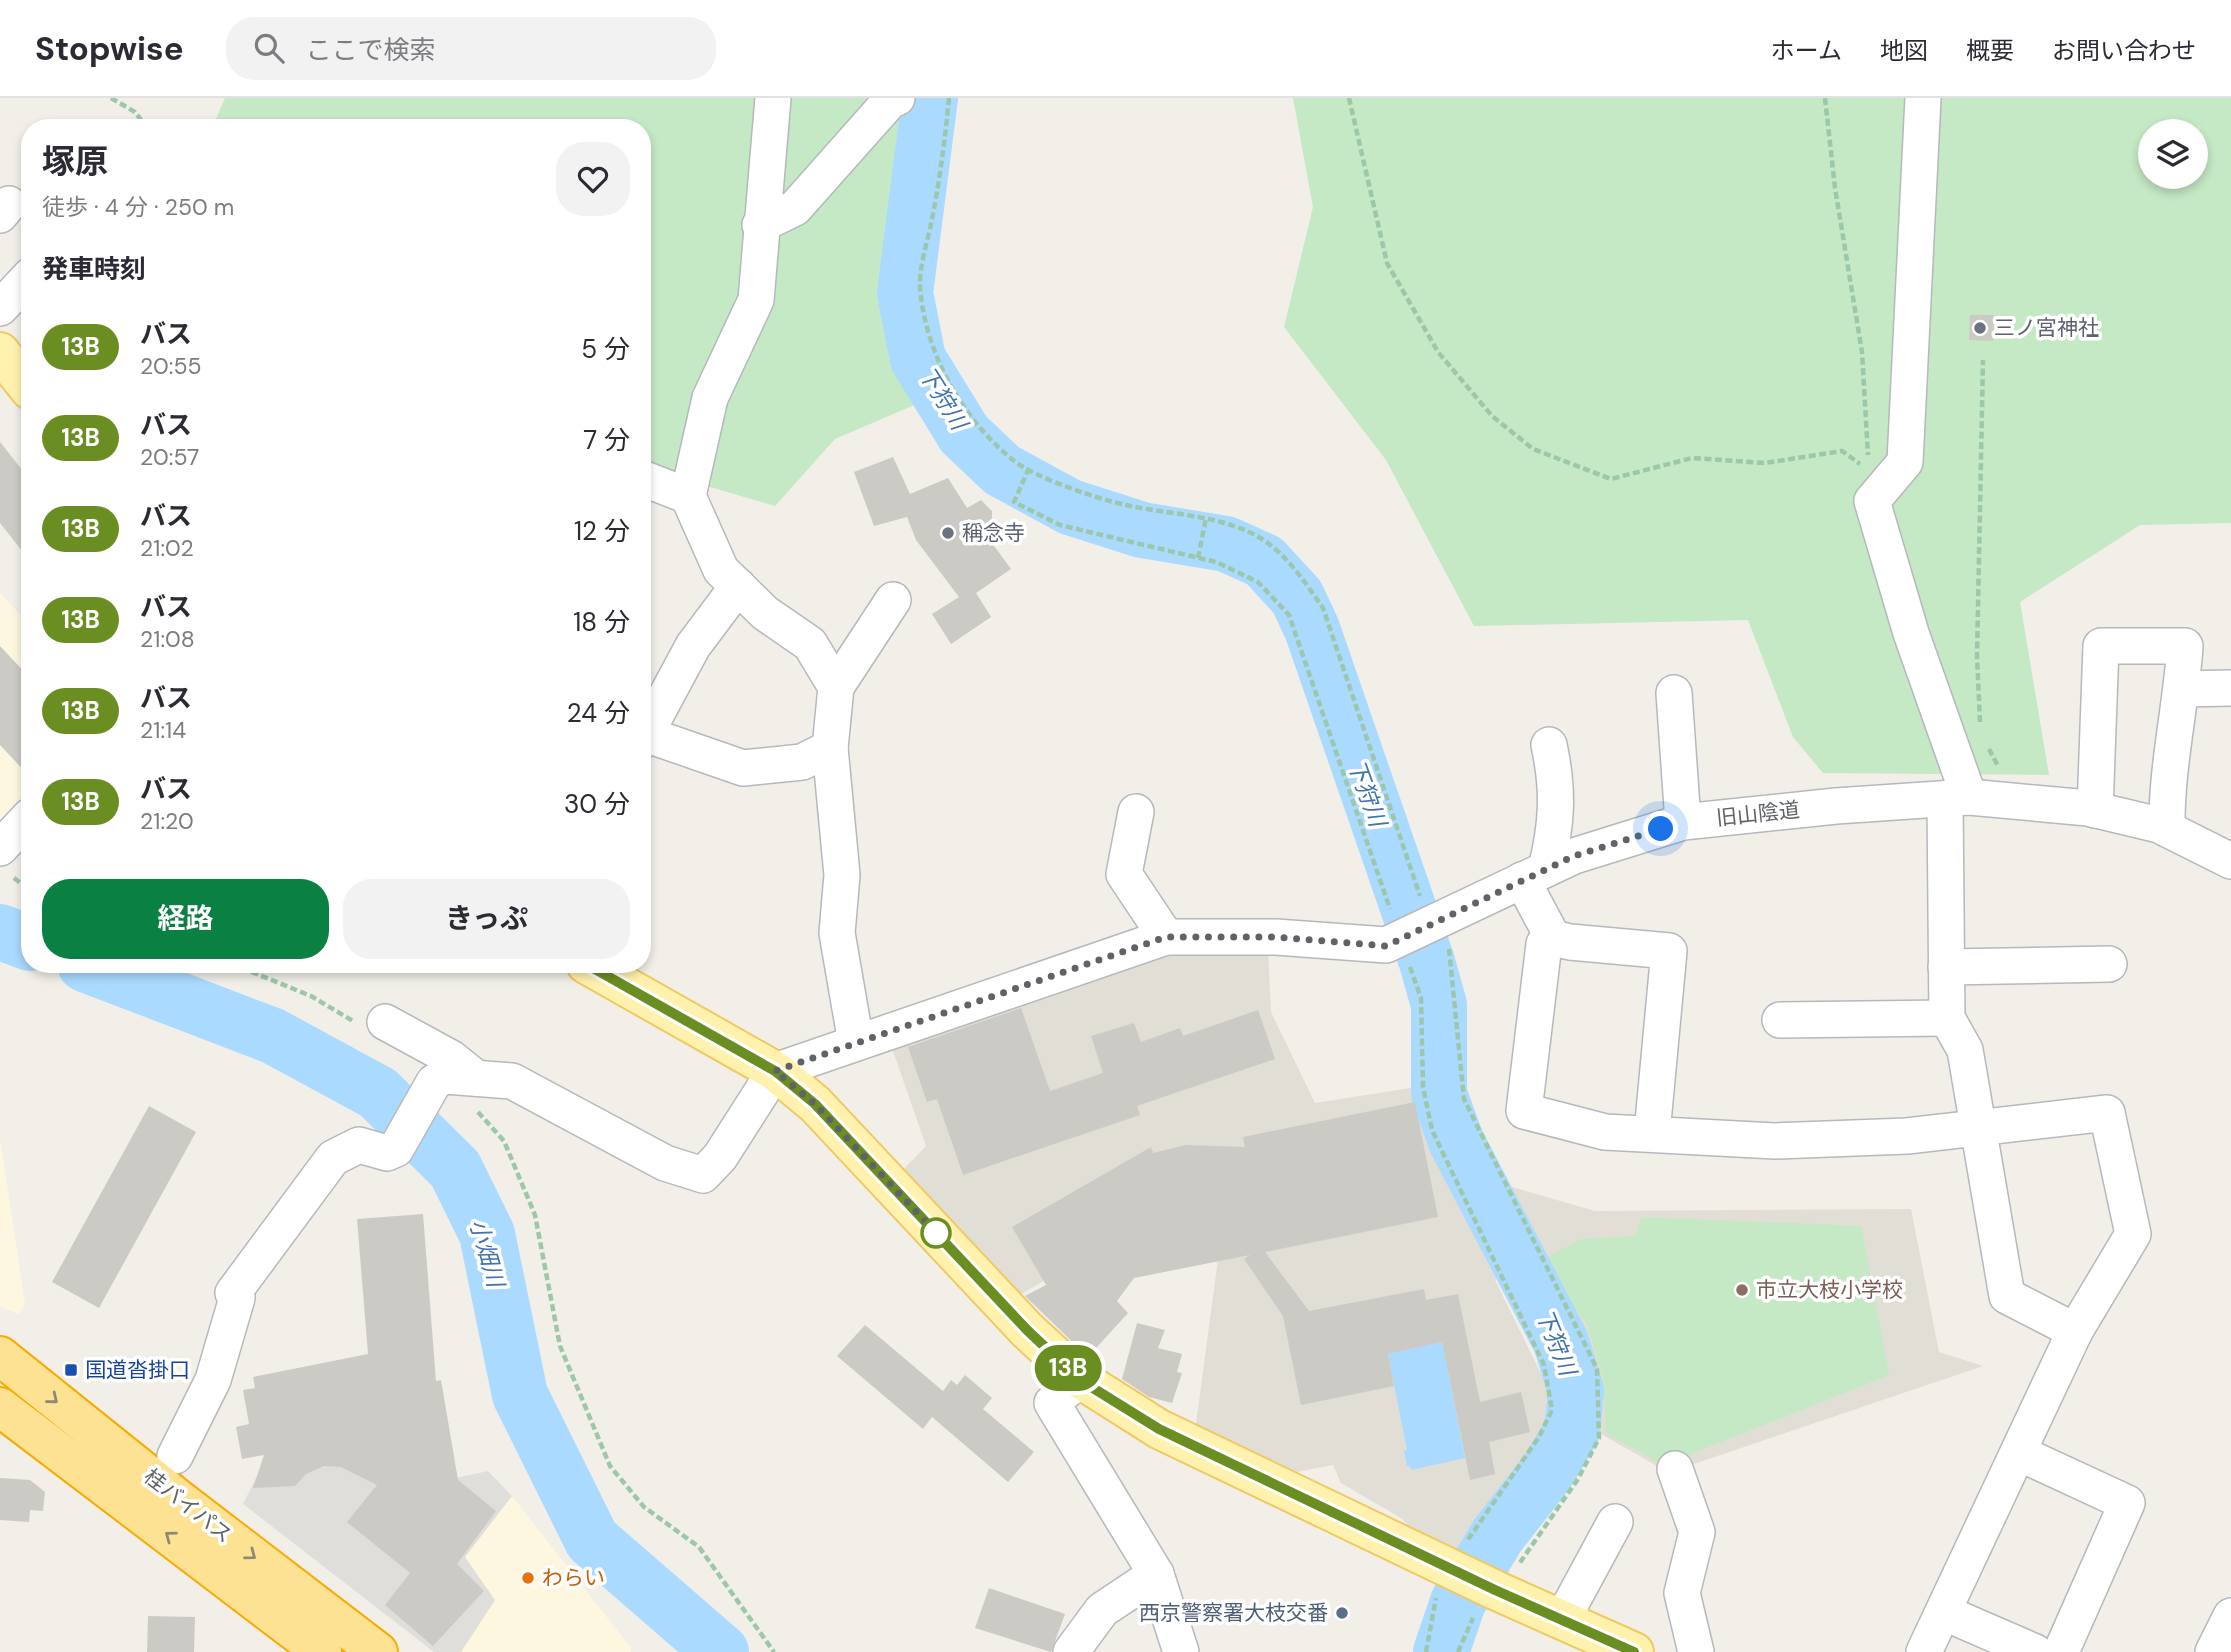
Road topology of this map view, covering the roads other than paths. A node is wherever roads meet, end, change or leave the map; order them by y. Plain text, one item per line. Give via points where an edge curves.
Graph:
1 (773, 98) edge
2 (897, 98) edge
3 (1923, 98) edge
4 (760, 225) junction
5 (21, 286) edge
6 (0, 308) edge
7 (0, 352) edge
8 (21, 379) edge
9 (651, 482) edge
10 (688, 496) junction
11 (738, 586) junction
12 (893, 600) dead end
13 (836, 687) junction
14 (2231, 688) edge
15 (2182, 689) junction
16 (1674, 693) dead end
17 (651, 722) edge
18 (651, 739) edge
19 (1549, 746) dead end
20 (830, 748) junction
21 (1957, 798) junction
22 (2095, 810) junction
23 (1136, 812) dead end
24 (1683, 822) junction
25 (21, 826) edge
26 (2167, 829) junction
27 (0, 848) edge
28 (2229, 855) edge
29 (1534, 875) junction
30 (1166, 937) junction
31 (1553, 938) junction
32 (2109, 964) dead end
33 (1946, 967) junction
34 (602, 973) edge
35 (1947, 1018) junction
36 (1780, 1020) dead end
37 (394, 1023) road end
38 (856, 1043) junction
39 (775, 1071) junction
40 (452, 1079) junction
41 (1980, 1128) junction
42 (1651, 1133) junction
43 (2076, 1331) junction
44 (0, 1356) edge
45 (1080, 1380) junction
46 (0, 1408) edge
47 (2019, 1453) junction
48 (174, 1456) dead end
49 (1675, 1469) dead end
50 (1615, 1522) dead end
51 (1156, 1574) junction
52 (1945, 1613) junction
53 (2231, 1616) edge
54 (1562, 1620) junction
55 (321, 1652) edge
56 (378, 1652) edge
57 (1071, 1652) edge
58 (1181, 1652) edge
59 (1634, 1652) edge
60 (1696, 1652) edge
61 (1924, 1652) edge
62 (2035, 1652) edge
63 (2060, 1652) edge
64 (2213, 1652) edge

1 - 4 street
2 - 4 street via 795,208
3 - 21 street via 1905,462 1871,486
4 - 10 street via 756,300 710,398
5 - 6 street
7 - 8 main road
9 - 10 street
10 - 11 street via 720,570
11 - 13 street via 765,613 810,644
11 - 17 street via 693,646
12 - 13 street
13 - 20 street
14 - 15 street
15 - 22 street via 2185,646 2101,646
15 - 26 street
16 - 24 street
18 - 20 street via 743,768 802,762
19 - 29 street via 1556,778 1556,828
20 - 38 street via 842,875 837,933
21 - 22 street, 旧山陰道
21 - 24 street, 旧山陰道
21 - 33 street
22 - 26 street, 旧山陰道
23 - 30 street via 1124,874
24 - 29 street, 旧山陰道 via 1574,856
25 - 27 street
26 - 28 street, 旧山陰道
29 - 30 street, 旧山陰道 via 1386,946 1276,937
29 - 31 street
30 - 38 street, 旧山陰道
31 - 42 street via 1669,951
31 - 42 street via 1544,944 1524,1111 1605,1132
32 - 33 street
33 - 35 street
34 - 39 main road
35 - 36 street
35 - 41 street via 1965,1050
37 - 40 street via 451,1058
38 - 39 street, 旧山陰道
39 - 40 street via 720,1157 703,1175 665,1164 512,1081
39 - 45 main road via 815,1104 1027,1330
40 - 48 street via 396,1149 387,1153 359,1145 333,1158 233,1293 237,1298 213,1380
41 - 42 street via 1775,1141
41 - 43 street via 2007,1296
41 - 43 street via 2107,1113 2133,1234
43 - 47 street
44 -> 56 highway, 桂バイパス
45 - 51 street via 1052,1403
45 - 54 main road via 1159,1429
55 -> 46 highway, 桂バイパス
47 - 52 street
47 - 63 street via 2127,1503
49 - 60 street via 1697,1532 1682,1593
50 - 54 street
51 - 57 street via 1102,1610
51 - 58 street
52 - 61 street
52 - 62 street
53 - 64 street
54 - 59 main road

